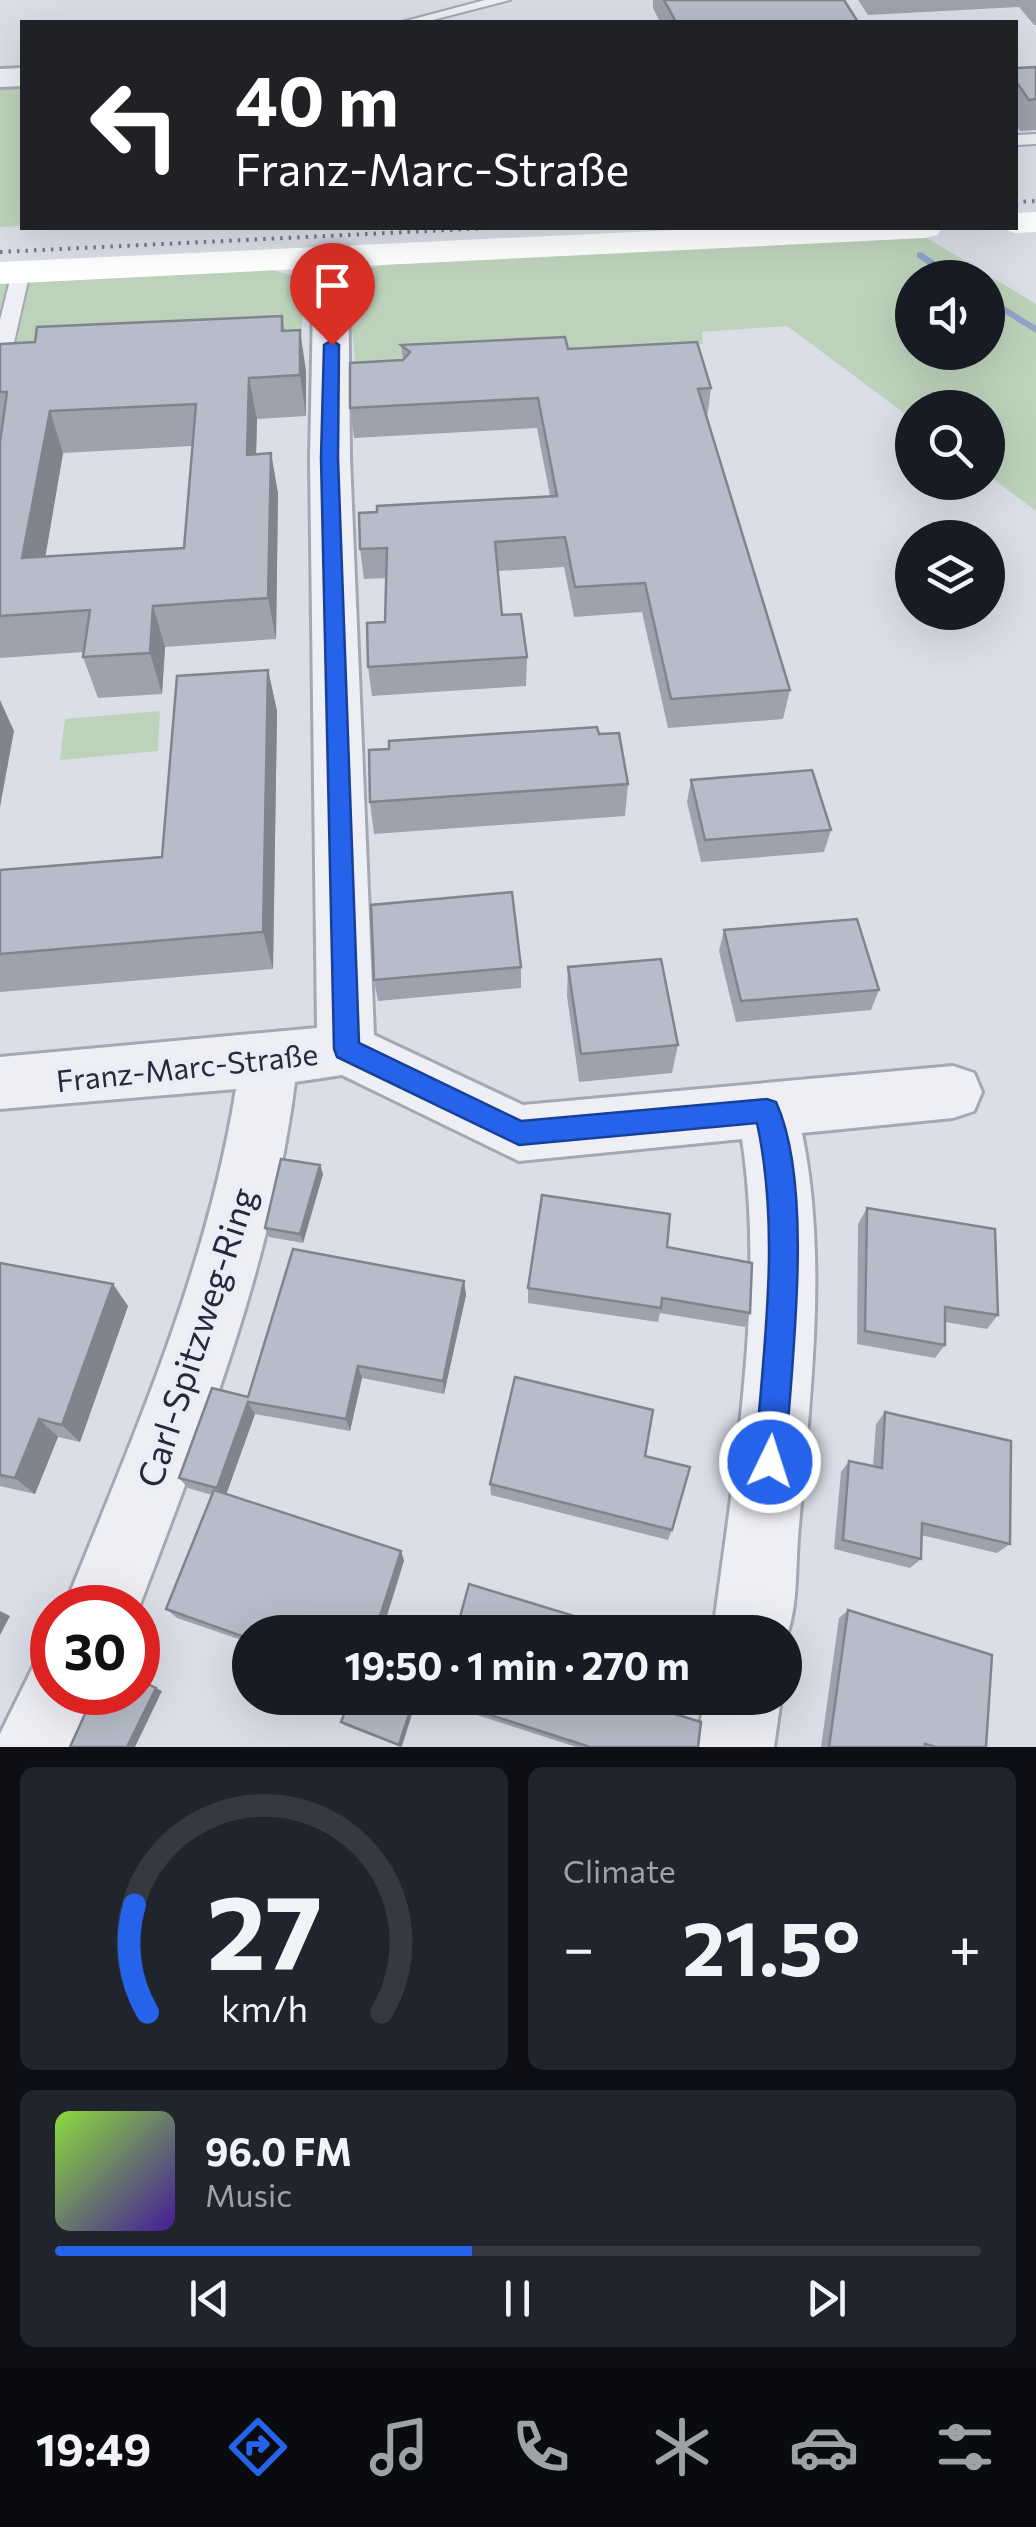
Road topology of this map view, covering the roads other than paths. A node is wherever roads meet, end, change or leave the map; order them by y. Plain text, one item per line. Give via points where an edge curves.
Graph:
1 (503, 0) edge
2 (418, 20) edge
3 (883, 230) edge
4 (331, 256) junction
5 (10, 272) edge
6 (0, 360) edge
7 (346, 1049) junction
8 (269, 1061) junction
9 (0, 1084) edge
10 (953, 1092) dead end
11 (767, 1110) junction
12 (110, 1585) edge
13 (753, 1615) edge
14 (50, 1715) edge
15 (741, 1715) edge
16 (34, 1747) edge
17 (735, 1747) edge

1 - 2 lane
3 - 4 street
4 - 5 street
4 - 7 street via 340,384 330,458
5 - 6 lane
7 - 8 street, Franz-Marc-Straße
7 - 11 street, Franz-Marc-Straße via 519,1133
8 - 9 street, Franz-Marc-Straße
8 - 12 street, Carl-Spitzweg-Ring via 262,1128 213,1301
10 - 11 street, Franz-Marc-Straße
11 - 13 street via 784,1247
14 - 16 street
15 - 17 street

